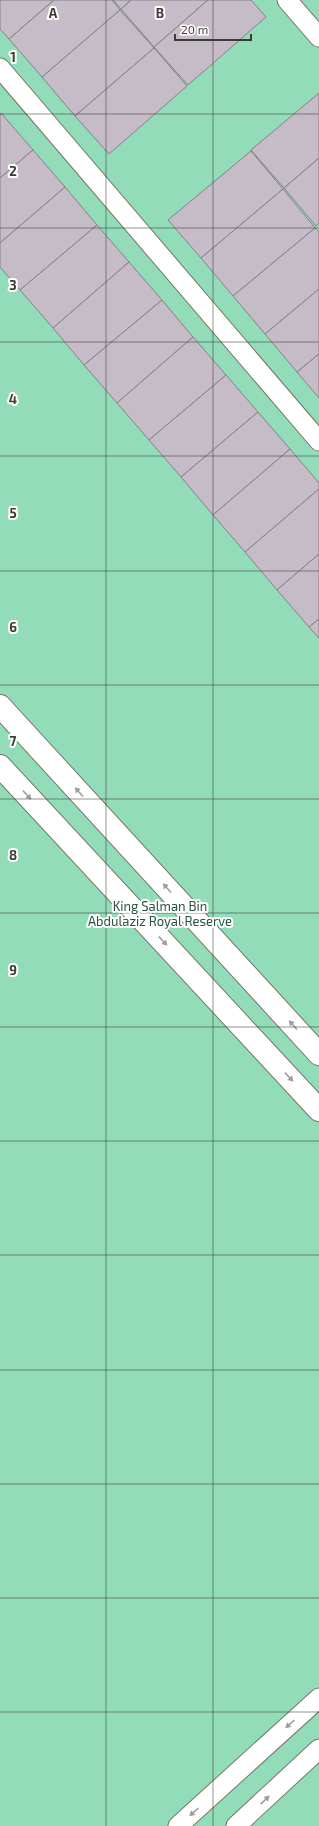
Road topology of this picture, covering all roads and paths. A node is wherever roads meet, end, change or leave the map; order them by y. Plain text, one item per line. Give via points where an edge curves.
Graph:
1 (287, 0) edge
2 (319, 37) edge
3 (0, 68) edge
4 (319, 441) edge
5 (0, 706) edge
6 (0, 766) edge
7 (319, 1054) edge
8 (319, 1110) edge
9 (319, 1698) edge
10 (319, 1749) edge
11 (178, 1826) edge
12 (236, 1826) edge

1 - 2 street
3 - 4 street
7 -> 5 street
6 -> 8 street
9 -> 11 street
12 -> 10 street

